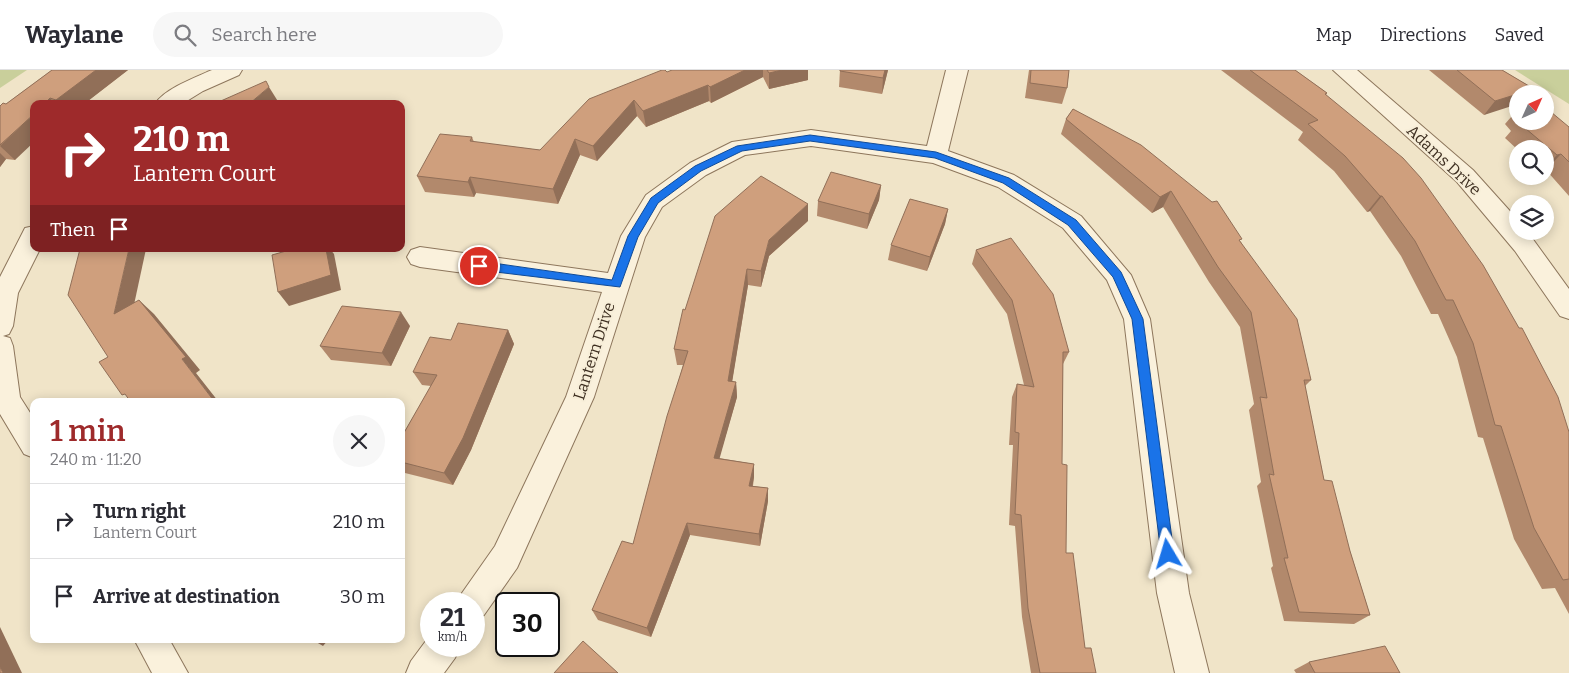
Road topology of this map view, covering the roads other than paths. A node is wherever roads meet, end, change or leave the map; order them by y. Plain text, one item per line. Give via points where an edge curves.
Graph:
1 (231, 70) edge
2 (958, 70) edge
3 (1344, 70) edge
4 (172, 100) edge
5 (936, 155) junction
6 (30, 243) edge
7 (420, 258) dead end
8 (616, 284) junction
9 (1569, 308) edge
10 (0, 326) edge
11 (0, 346) edge
12 (30, 438) edge
13 (481, 592) edge
14 (152, 643) edge
15 (435, 657) edge
16 (171, 673) edge
17 (423, 673) edge
18 (1192, 673) edge

1 - 4 street
2 - 5 street
3 - 9 street, Adams Drive via 1465,176 1524,244
5 - 8 street, Lantern Drive via 810,138 740,148 698,169 654,201 633,236
5 - 18 street, Lantern Drive via 1006,181 1072,222 1118,275 1137,319 1173,593
6 - 10 street via 5,293
7 - 8 street
8 - 13 street, Lantern Drive via 580,397 506,557
11 - 12 street via 6,399
14 - 16 street
15 - 17 street

